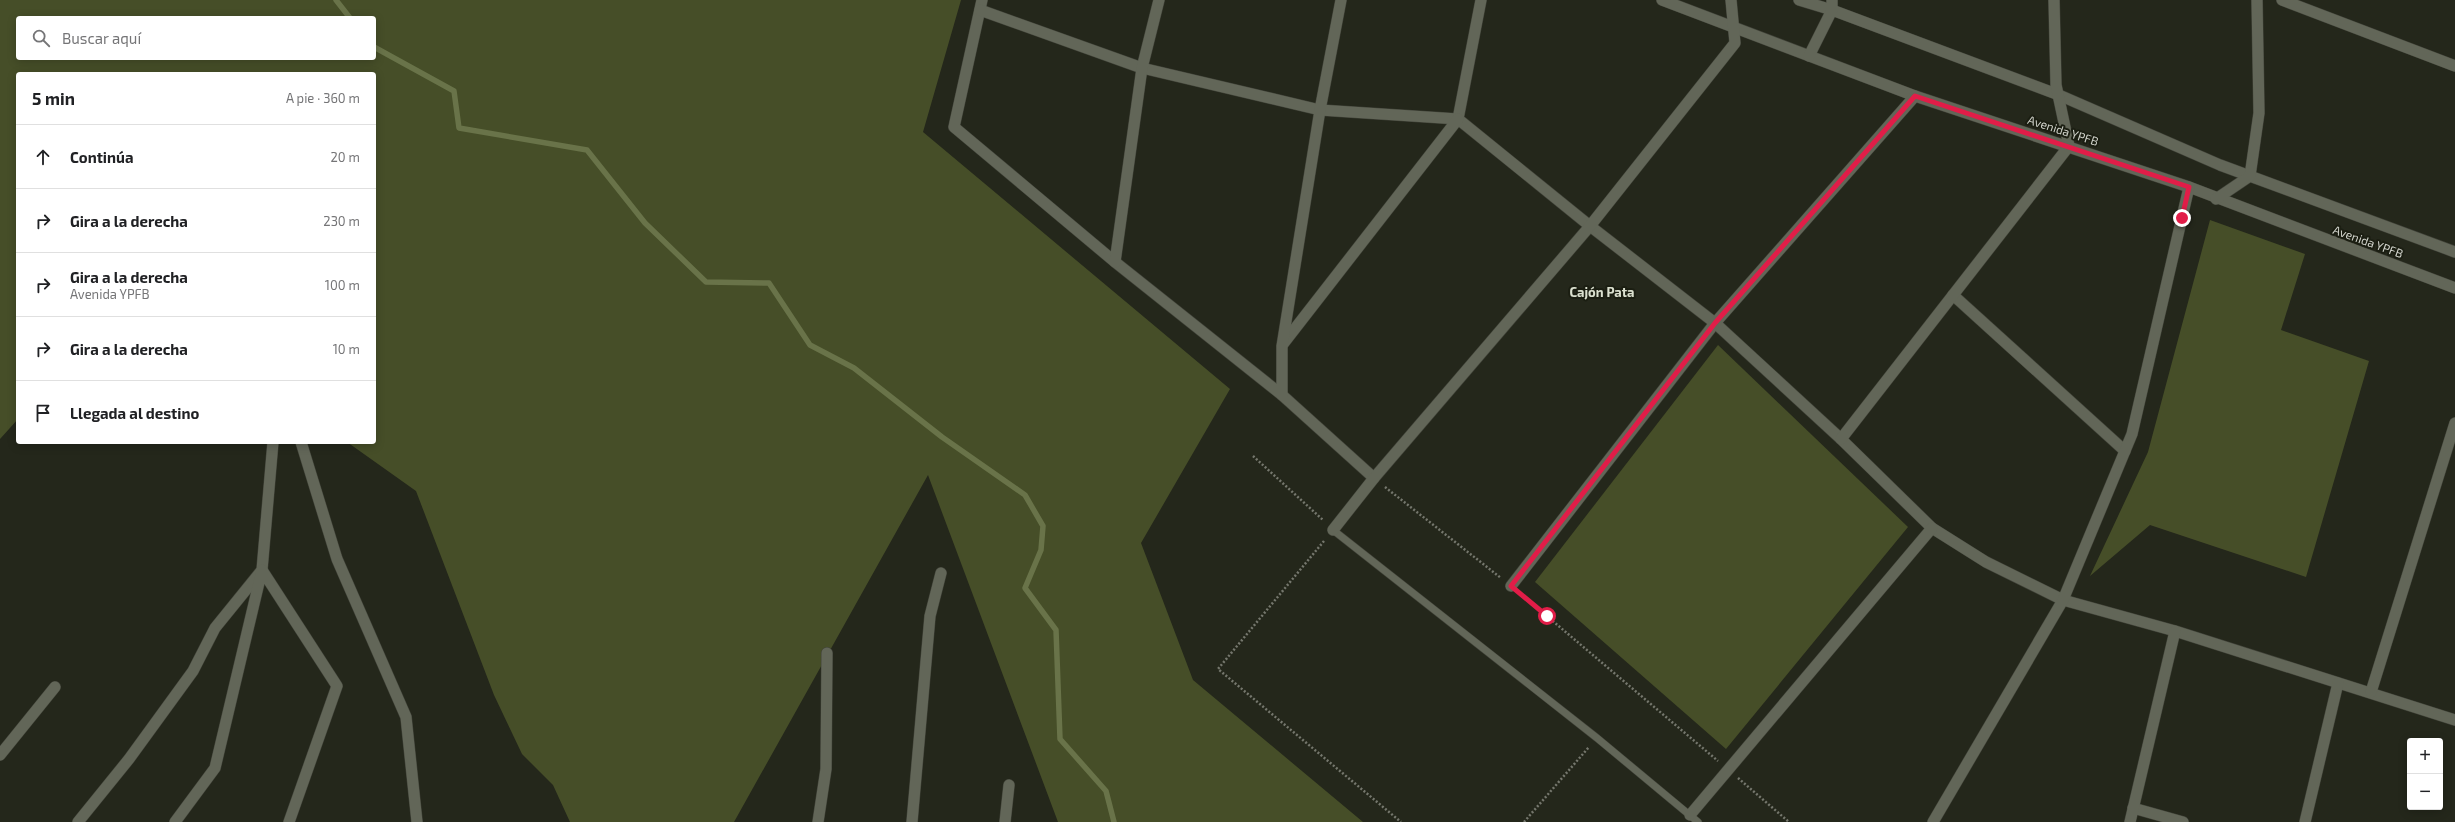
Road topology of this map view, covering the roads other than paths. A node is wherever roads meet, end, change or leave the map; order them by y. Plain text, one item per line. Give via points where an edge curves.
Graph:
1 (1159, 0) edge
2 (1341, 0) edge
3 (1481, 0) edge
4 (1662, 0) edge
5 (1731, 0) edge
6 (1799, 0) edge
7 (2054, 0) edge
8 (2257, 0) edge
9 (2282, 0) edge
10 (981, 5) edge
11 (1832, 5) edge
12 (1733, 27) junction
13 (1810, 56) junction
14 (2455, 66) edge
15 (1142, 68) junction
16 (2059, 95) junction
17 (1915, 96) junction
18 (1320, 110) junction
19 (1458, 119) junction
20 (2069, 146) junction
21 (2250, 176) junction
22 (2189, 187) junction
23 (2216, 199) junction
24 (1590, 226) junction
25 (2455, 252) edge
26 (1115, 262) junction
27 (2455, 288) edge
28 (1953, 295) junction
29 (1715, 323) junction
30 (1282, 346) junction
31 (1282, 395) junction
32 (2455, 423) edge
33 (1841, 439) junction
34 (273, 444) edge
35 (302, 444) edge
36 (2125, 451) junction
37 (1374, 478) junction
38 (1932, 528) junction
39 (1333, 530) joint
40 (262, 570) junction
41 (941, 574) dead end
42 (1511, 586) road end
43 (2063, 600) junction
44 (2175, 631) junction
45 (827, 653) dead end
46 (2338, 683) junction
47 (55, 687) dead end
48 (2371, 692) junction
49 (2455, 720) edge
50 (0, 755) edge
51 (1009, 785) dead end
52 (2133, 808) junction
53 (1694, 818) edge
54 (78, 822) edge
55 (175, 822) edge
56 (289, 822) edge
57 (416, 822) edge
58 (818, 822) edge
59 (912, 822) edge
60 (1005, 822) edge
61 (1933, 822) edge
62 (2130, 822) edge
63 (2183, 822) edge
64 (2305, 822) edge

1 - 15 street
2 - 18 street
3 - 19 street
4 - 12 street, Avenida YPFB
5 - 12 street
6 - 11 street, Avenida YPFB
7 - 16 street via 2056,84
8 - 21 street via 2260,113
9 - 14 street
10 - 15 street
10 - 26 street via 954,127
11 - 13 street
11 - 16 street, Avenida YPFB
12 - 13 street, Avenida YPFB
12 - 24 street via 1736,43
13 - 17 street, Avenida YPFB
15 - 18 street
15 - 26 street
16 - 20 street
16 - 21 street, Avenida YPFB
17 - 20 street, Avenida YPFB
17 - 29 street
18 - 19 street
18 - 30 street
19 - 24 street
19 - 30 street
20 - 22 street, Avenida YPFB
20 - 28 street
21 - 23 street
21 - 25 street, Avenida YPFB
22 - 23 street, Avenida YPFB
22 - 36 street via 2132,434
23 - 27 street, Avenida YPFB
24 - 29 street
24 - 37 street
26 - 31 street
28 - 33 street
28 - 36 street
29 - 33 street
29 - 42 street
30 - 31 street
31 - 37 street
32 - 48 street
33 - 38 street
34 - 40 street
35 - 57 street via 337,559 406,717
36 - 43 street
37 - 39 street
38 - 43 street via 1986,562
38 - 53 street via 1728,769
39 - 53 lane via 1597,738
40 - 54 street via 215,628 193,671 129,759
40 - 55 street via 215,768
40 - 56 street via 337,686
41 - 59 street via 930,616
43 - 44 street
43 - 61 street
44 - 46 street
44 - 52 street
45 - 58 street via 826,769
46 - 48 street
46 - 64 street
47 - 50 street
48 - 49 street
51 - 60 street
52 - 62 street
52 - 63 street

